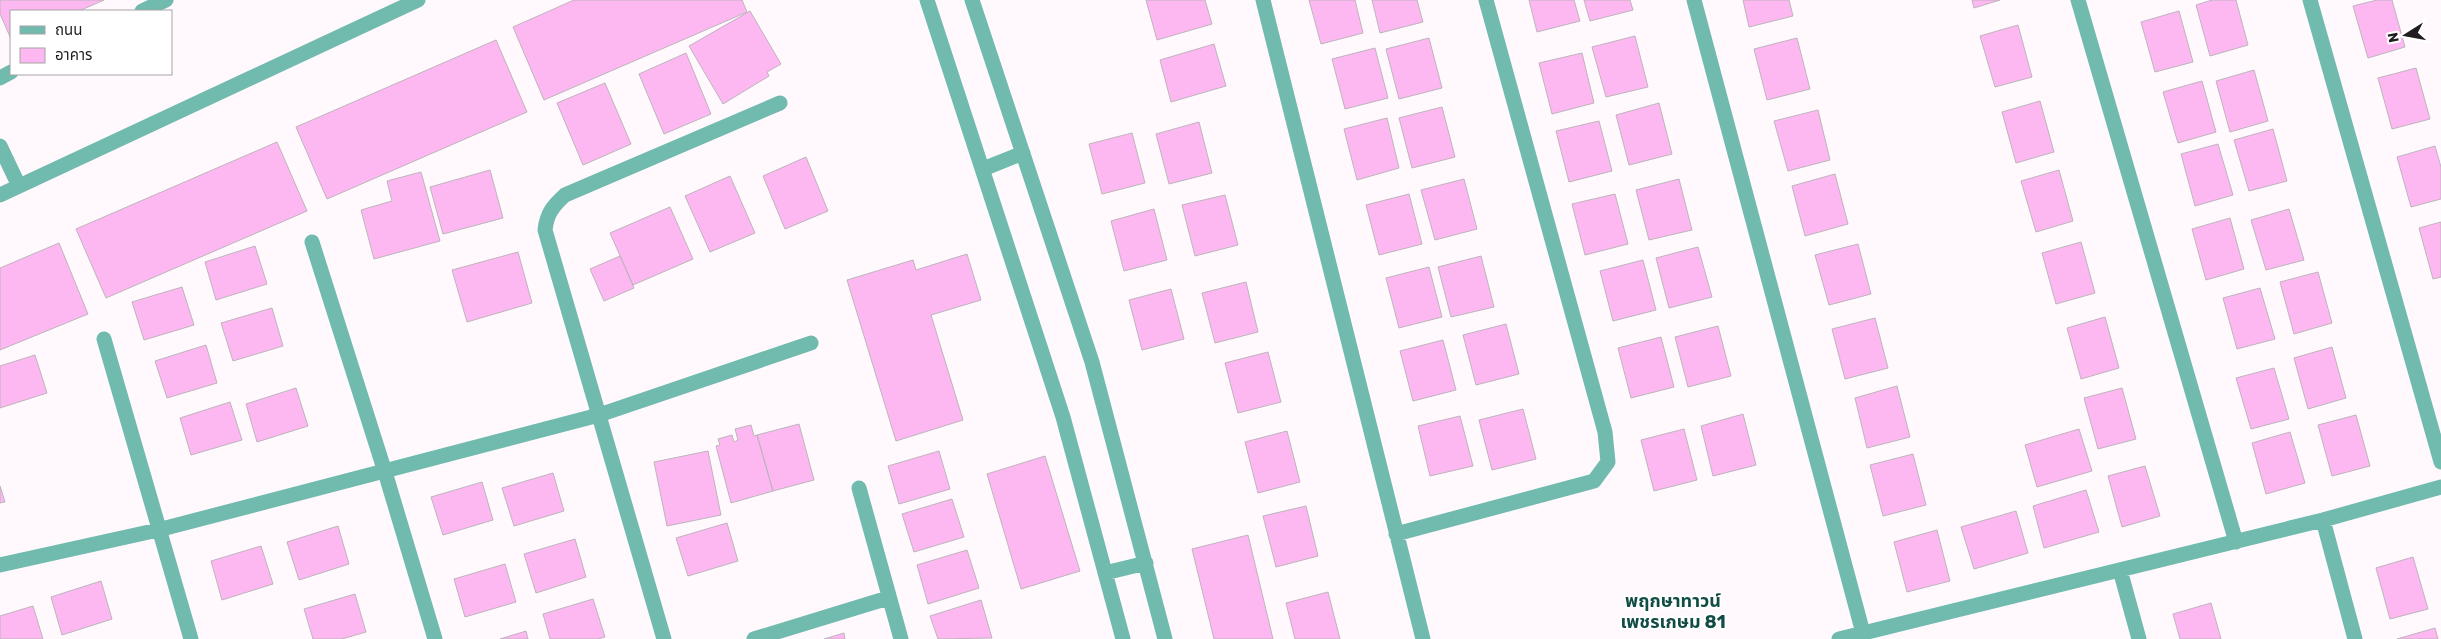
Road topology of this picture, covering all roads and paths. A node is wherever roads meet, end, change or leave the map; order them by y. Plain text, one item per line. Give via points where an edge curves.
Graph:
1 (166, 0) edge
2 (418, 0) edge
3 (927, 0) edge
4 (972, 0) edge
5 (1263, 0) edge
6 (1486, 0) edge
7 (1694, 0) edge
8 (2078, 0) edge
9 (2310, 0) edge
10 (144, 10) edge
11 (780, 103) dead end
12 (0, 146) edge
13 (1023, 154) junction
14 (983, 169) junction
15 (19, 186) junction
16 (0, 195) edge
17 (312, 242) dead end
18 (104, 339) dead end
19 (811, 343) dead end
20 (599, 415) junction
21 (2441, 462) edge
22 (385, 472) junction
23 (2441, 487) edge
24 (859, 488) dead end
25 (2323, 520) junction
26 (158, 530) junction
27 (1396, 534) junction
28 (2236, 542) junction
29 (1146, 563) junction
30 (0, 565) edge
31 (2120, 570) junction
32 (1105, 573) junction
33 (888, 598) junction
34 (1863, 633) junction
35 (1885, 633) edge
36 (191, 639) edge
37 (435, 639) edge
38 (664, 639) edge
39 (754, 639) edge
40 (901, 639) edge
41 (1123, 639) edge
42 (1165, 639) edge
43 (1423, 639) edge
44 (1839, 639) edge
45 (2138, 639) edge
46 (2355, 639) edge

1 - 10 street
2 - 15 street
3 - 14 street
4 - 13 street
5 - 27 street
6 - 27 street via 1604,432 1608,462 1594,480
7 - 34 street
8 - 28 street
9 - 21 street
11 - 20 street via 566,195 546,216 545,230
12 - 15 street
13 - 14 street
13 - 29 street via 1092,362
14 - 32 street via 1063,417
15 - 16 street
17 - 22 street
18 - 26 street
19 - 20 street
20 - 22 street
20 - 38 street
22 - 26 street
22 - 37 street
23 - 25 street
24 - 33 street
25 - 28 street
25 - 46 street
26 - 30 street
26 - 36 street
27 - 43 street
28 - 31 street
29 - 32 street
29 - 42 street
31 - 35 street
31 - 45 street
32 - 41 street
33 - 39 street
33 - 40 street
34 - 35 street
34 - 44 street

